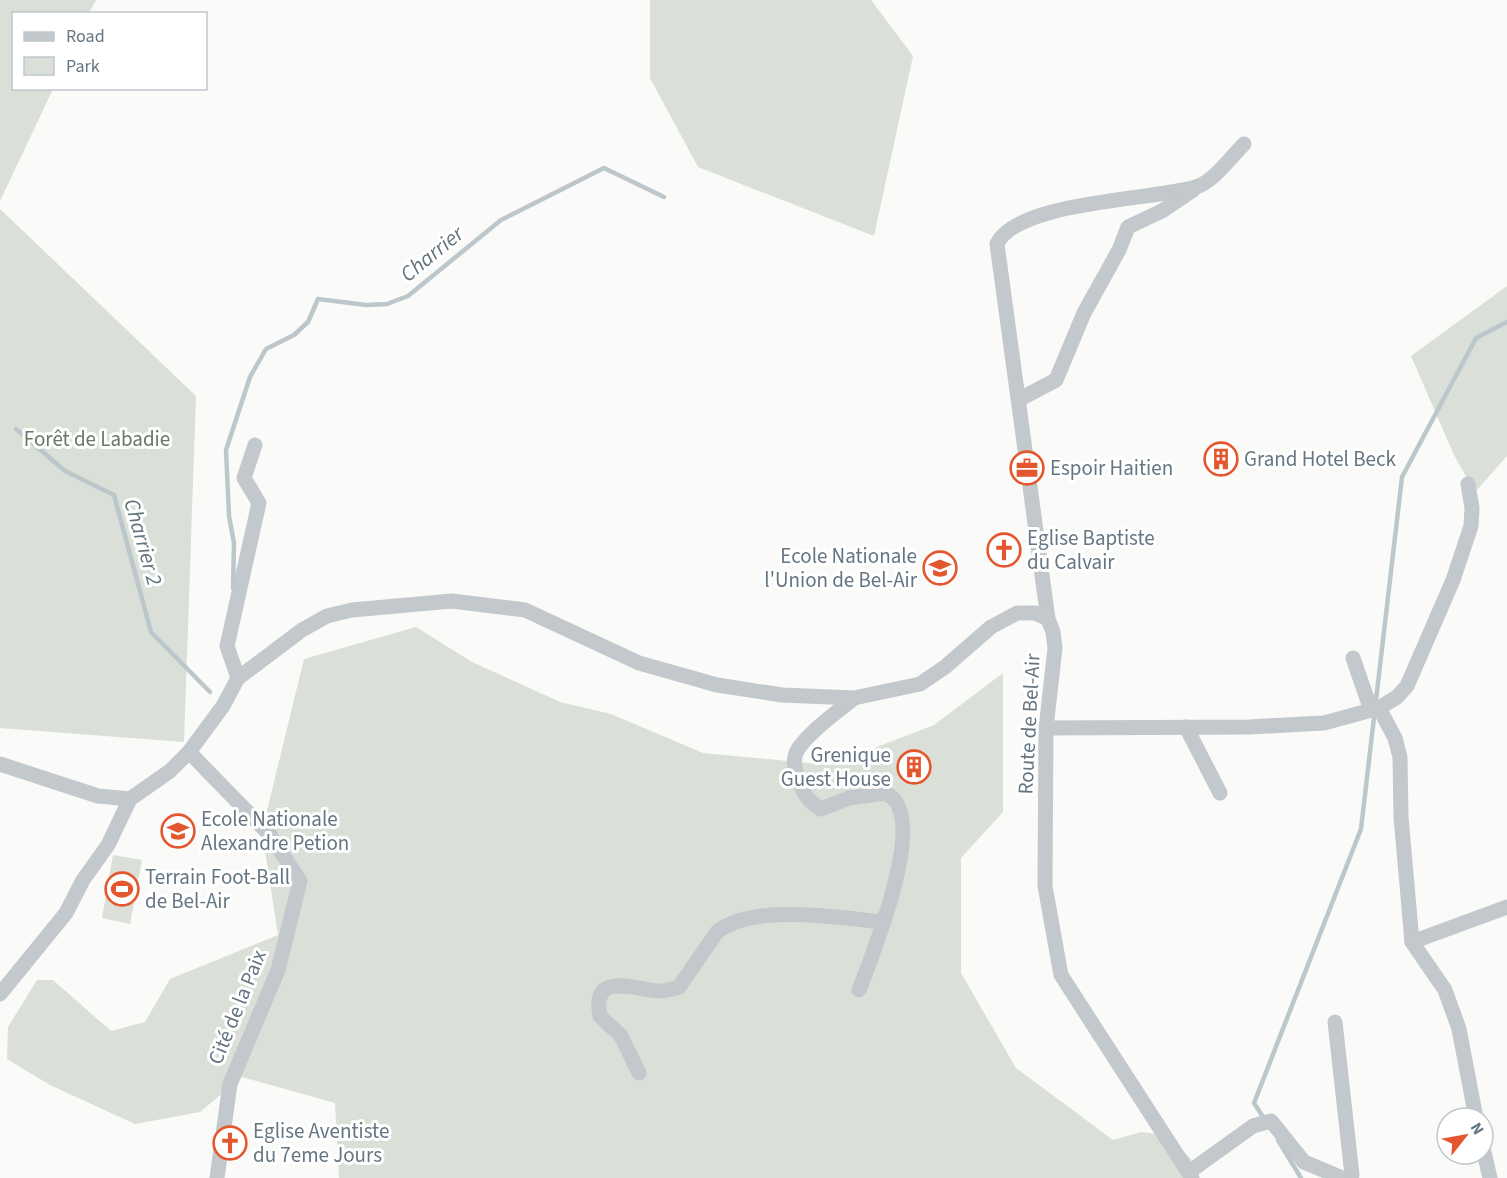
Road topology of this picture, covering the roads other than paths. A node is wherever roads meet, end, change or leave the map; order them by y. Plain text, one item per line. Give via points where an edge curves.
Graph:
1 (1244, 144) dead end
2 (1198, 187) junction
3 (1020, 399) junction
4 (255, 445) dead end
5 (1468, 484) dead end
6 (1048, 620) junction
7 (1353, 658) dead end
8 (238, 678) junction
9 (854, 698) junction
10 (1375, 709) junction
11 (1186, 727) junction
12 (1046, 728) junction
13 (189, 752) junction
14 (0, 764) edge
15 (1220, 793) dead end
16 (130, 799) junction
17 (1507, 907) edge
18 (883, 922) junction
19 (1412, 942) junction
20 (860, 990) dead end
21 (0, 994) edge
22 (1335, 1022) dead end
23 (639, 1073) dead end
24 (1474, 1106) edge
25 (1191, 1175) edge
26 (217, 1178) edge
27 (1342, 1178) edge
28 (1348, 1178) edge

1 - 2 street
2 - 3 street via 1128,227 1084,313 1056,380
2 - 3 street, Route de Bel-Air via 1075,206 1016,224 1000,238 997,244
3 - 6 street, Route de Bel-Air
4 - 8 street via 244,478 259,503 227,646
5 - 10 street via 1471,526 1452,580 1407,687 1397,698
6 - 9 street via 1035,613 1017,613 991,627 920,684
6 - 12 street, Route de Bel-Air via 1055,648
7 - 10 street
8 - 9 street via 327,616 374,607 452,601 525,610 639,663 717,685
8 - 13 street
9 - 18 street via 796,752 794,766 803,794 821,808 849,798 885,793 898,803 904,837
10 - 11 street via 1324,723
10 - 19 street via 1395,738 1400,757
11 - 12 street
11 - 15 street
12 - 25 street, Route de Bel-Air via 1045,886 1061,975
13 - 16 street via 170,771
13 - 26 street, Cité de la Paix via 270,835 300,881 278,970 230,1084
14 - 16 street via 98,796
16 - 21 street via 108,845 66,913
17 - 19 street
18 - 20 street
18 - 23 street via 778,914 740,921 717,932 679,987 663,991 614,984 607,988 600,997 600,1016 621,1036
19 - 24 street via 1445,990 1459,1029
22 - 28 street via 1352,1175
25 - 27 street via 1253,1126 1267,1121 1304,1162

